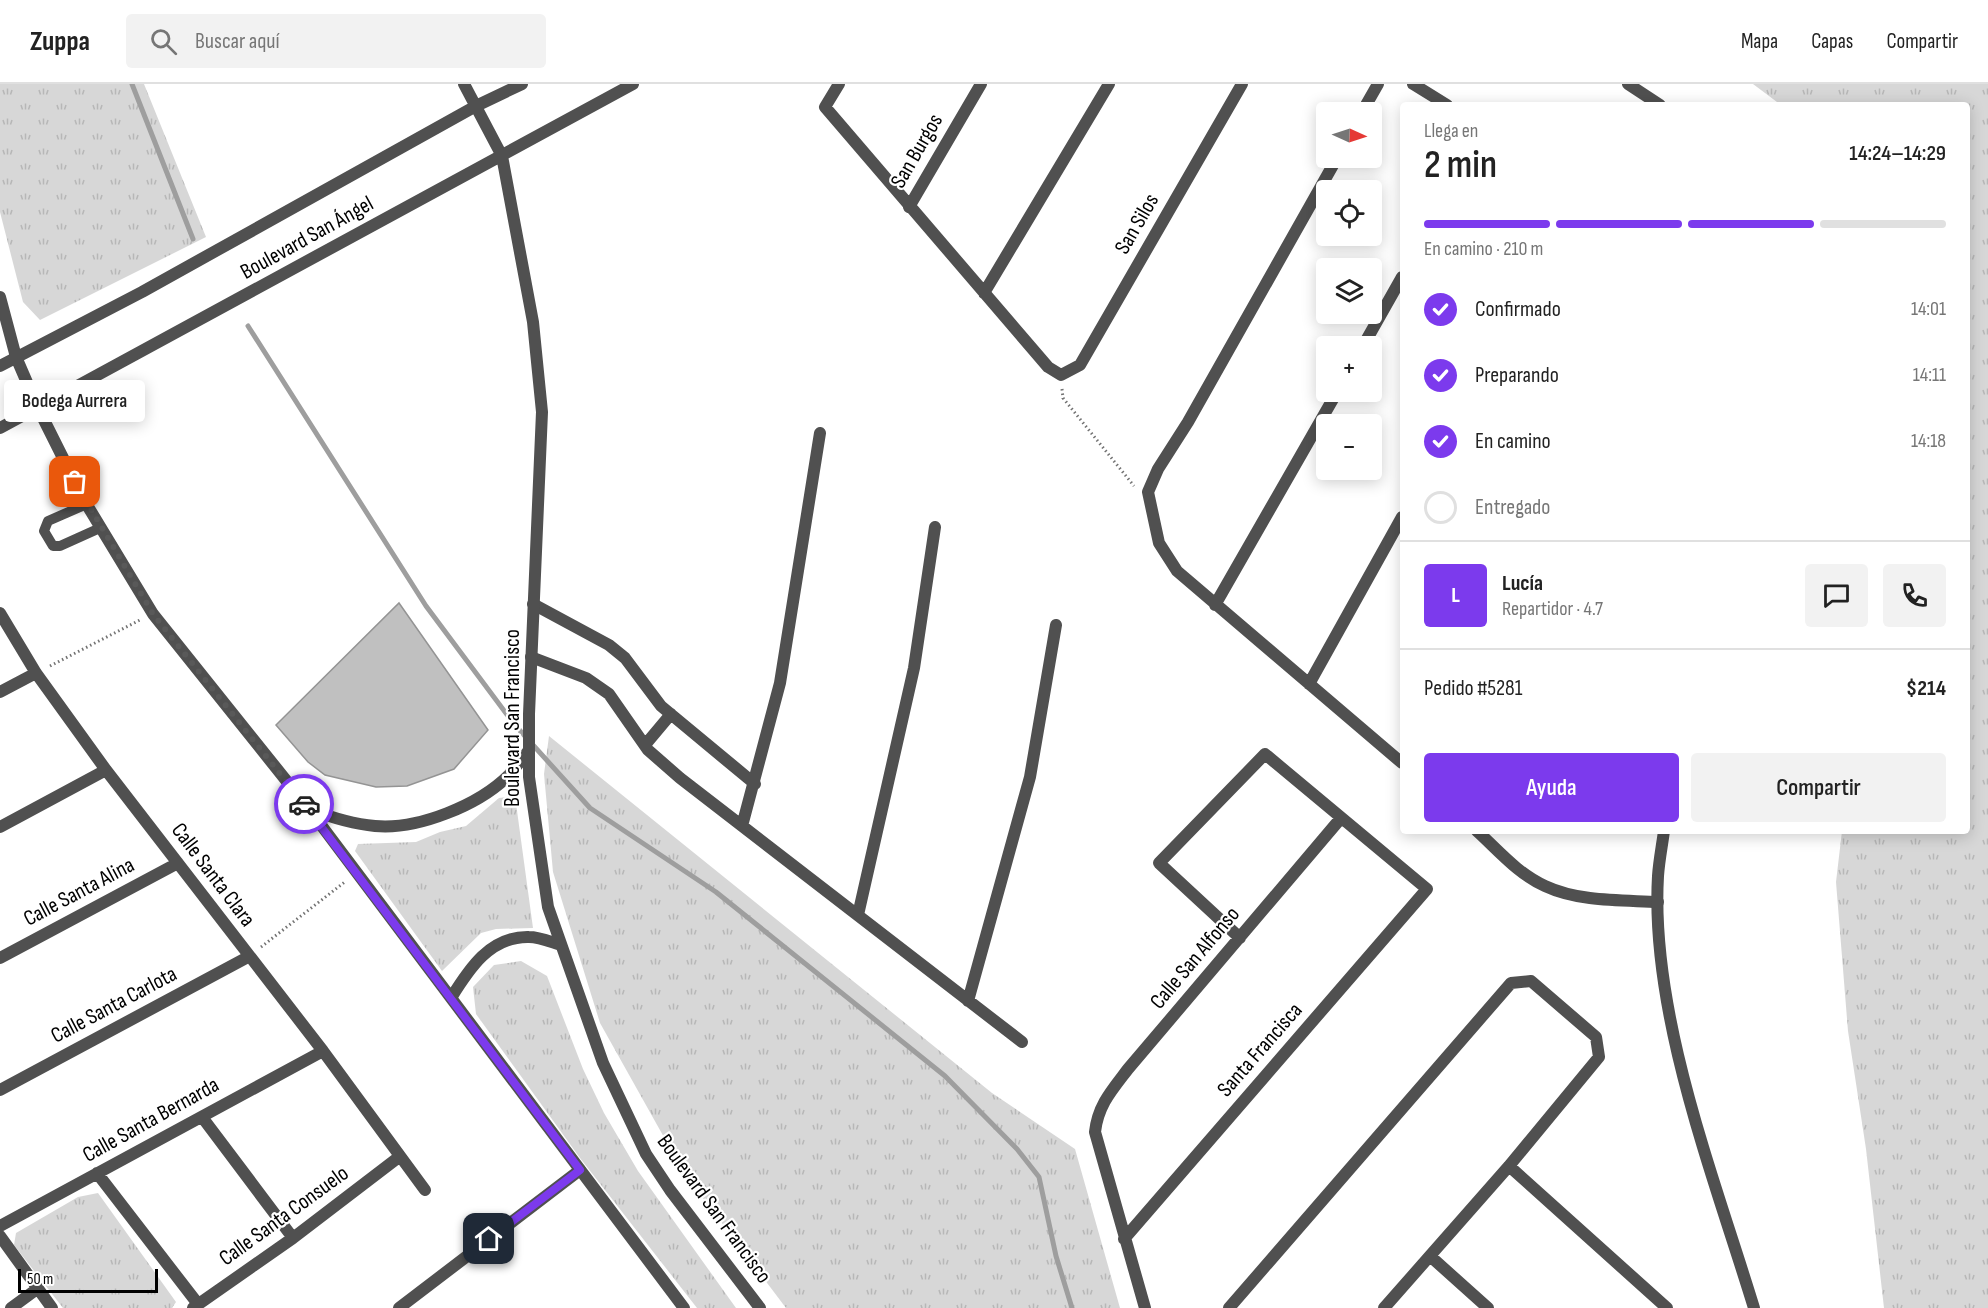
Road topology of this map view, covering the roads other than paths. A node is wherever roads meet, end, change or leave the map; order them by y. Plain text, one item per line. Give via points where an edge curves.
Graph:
1 (464, 84) edge
2 (522, 84) edge
3 (633, 84) edge
4 (839, 84) edge
5 (981, 84) edge
6 (1109, 84) edge
7 (1242, 84) edge
8 (1378, 84) edge
9 (1413, 84) edge
10 (1628, 84) edge
11 (1368, 102) edge
12 (1442, 102) edge
13 (1655, 102) edge
14 (476, 106) junction
15 (502, 156) junction
16 (1331, 168) edge
17 (909, 207) junction
18 (1400, 281) edge
19 (984, 293) junction
20 (0, 297) edge
21 (1369, 336) edge
22 (16, 357) junction
23 (0, 366) edge
24 (1331, 402) edge
25 (38, 408) junction
26 (0, 428) edge
27 (820, 433) dead end
28 (87, 504) junction
29 (1400, 521) edge
30 (935, 527) dead end
31 (100, 528) junction
32 (533, 604) junction
33 (1215, 605) junction
34 (0, 613) edge
35 (1056, 625) dead end
36 (531, 657) junction
37 (36, 673) junction
38 (1309, 684) junction
39 (0, 692) edge
40 (671, 714) junction
41 (645, 745) junction
42 (529, 750) junction
43 (1399, 760) edge
44 (106, 770) junction
45 (755, 784) junction
46 (309, 809) junction
47 (1341, 818) junction
48 (742, 826) junction
49 (0, 827) edge
50 (1484, 834) edge
51 (1664, 834) edge
52 (178, 863) junction
53 (1658, 902) junction
54 (858, 915) junction
55 (1240, 938) junction
56 (561, 945) junction
57 (248, 957) junction
58 (0, 958) edge
59 (451, 998) junction
60 (968, 1001) junction
61 (1022, 1041) dead end
62 (323, 1051) junction
63 (0, 1090) edge
64 (202, 1116) junction
65 (399, 1157) junction
66 (1509, 1167) junction
67 (580, 1170) junction
68 (97, 1173) junction
69 (425, 1190) dead end
70 (0, 1226) edge
71 (0, 1236) edge
72 (293, 1238) junction
73 (1124, 1239) junction
74 (1430, 1256) junction
75 (37, 1288) junction
76 (196, 1306) edge
77 (11, 1308) edge
78 (52, 1308) edge
79 (399, 1308) edge
80 (684, 1308) edge
81 (759, 1308) edge
82 (1145, 1308) edge
83 (1229, 1308) edge
84 (1384, 1308) edge
85 (1488, 1308) edge
86 (1667, 1308) edge
87 (1754, 1308) edge

1 - 14 street, Boulevard San Francisco
2 - 14 street, Boulevard San Ángel
3 - 15 street, Boulevard San Ángel
4 - 17 street via 825,107
5 - 17 street, San Burgos
6 - 19 street
7 - 19 street, San Silos via 1080,365 1061,375 1048,367
8 - 11 street
9 - 12 street
10 - 13 street
14 - 15 street, Boulevard San Francisco
14 - 22 street, Boulevard San Ángel via 142,292
15 - 25 street, Boulevard San Ángel
15 - 32 street, Boulevard San Francisco via 520,238 542,412
16 - 33 street via 1148,492 1159,543 1177,571
17 - 19 street
18 - 21 street
20 - 22 street
22 - 23 street, Boulevard San Ángel
22 - 25 street
24 - 33 street
25 - 26 street, Boulevard San Ángel
25 - 28 street
27 - 45 street via 780,683
28 - 31 street
28 - 31 lane via 48,521 44,531 53,546 60,546
29 - 38 street
30 - 54 street via 914,668
31 - 46 street via 153,614
32 - 36 street, Boulevard San Francisco
32 - 40 street via 609,645 625,658
33 - 38 street
34 - 37 street, Calle Santa Clara
35 - 60 street via 1030,777
36 - 41 street via 586,678 609,694
36 - 42 street, Boulevard San Francisco
37 - 39 street
37 - 44 street, Calle Santa Clara
38 - 43 street
40 - 41 street
40 - 45 street
41 - 48 street
42 - 46 street via 508,776 478,796 449,813 417,823 377,827
42 - 56 street, Boulevard San Francisco via 543,879
44 - 49 street
44 - 52 street, Calle Santa Clara
45 - 48 street
46 - 59 street
47 - 55 street, Calle San Alfonso
47 - 55 street via 1265,754 1159,863
47 - 73 street, Santa Francisca via 1427,889
48 - 54 street
50 - 53 street via 1514,866 1544,886 1593,897
51 - 53 street
52 - 57 street, Calle Santa Clara
52 - 58 street, Calle Santa Alina
53 - 87 street via 1659,939 1675,1044
54 - 60 street
55 - 73 street, Calle San Alfonso via 1103,1101 1097,1115 1095,1132
56 - 59 street via 530,937 509,939 476,961
56 - 81 street, Boulevard San Francisco via 603,1063 646,1154
57 - 62 street, Calle Santa Clara
57 - 63 street, Calle Santa Carlota
59 - 67 street
60 - 61 street
62 - 64 street, Calle Santa Bernarda
62 - 65 street, Calle Santa Clara
64 - 68 street, Calle Santa Bernarda
64 - 72 street
65 - 69 street, Calle Santa Clara
65 - 72 street, Calle Santa Consuelo
66 - 74 street
66 - 83 street via 1599,1057 1596,1037 1531,981 1512,983
66 - 86 street
67 - 79 street
67 - 80 street
68 - 70 street, Calle Santa Bernarda
68 - 76 street
71 - 75 street
72 - 76 street, Calle Santa Consuelo
73 - 82 street
74 - 84 street
74 - 85 street
75 - 77 street
75 - 78 street

